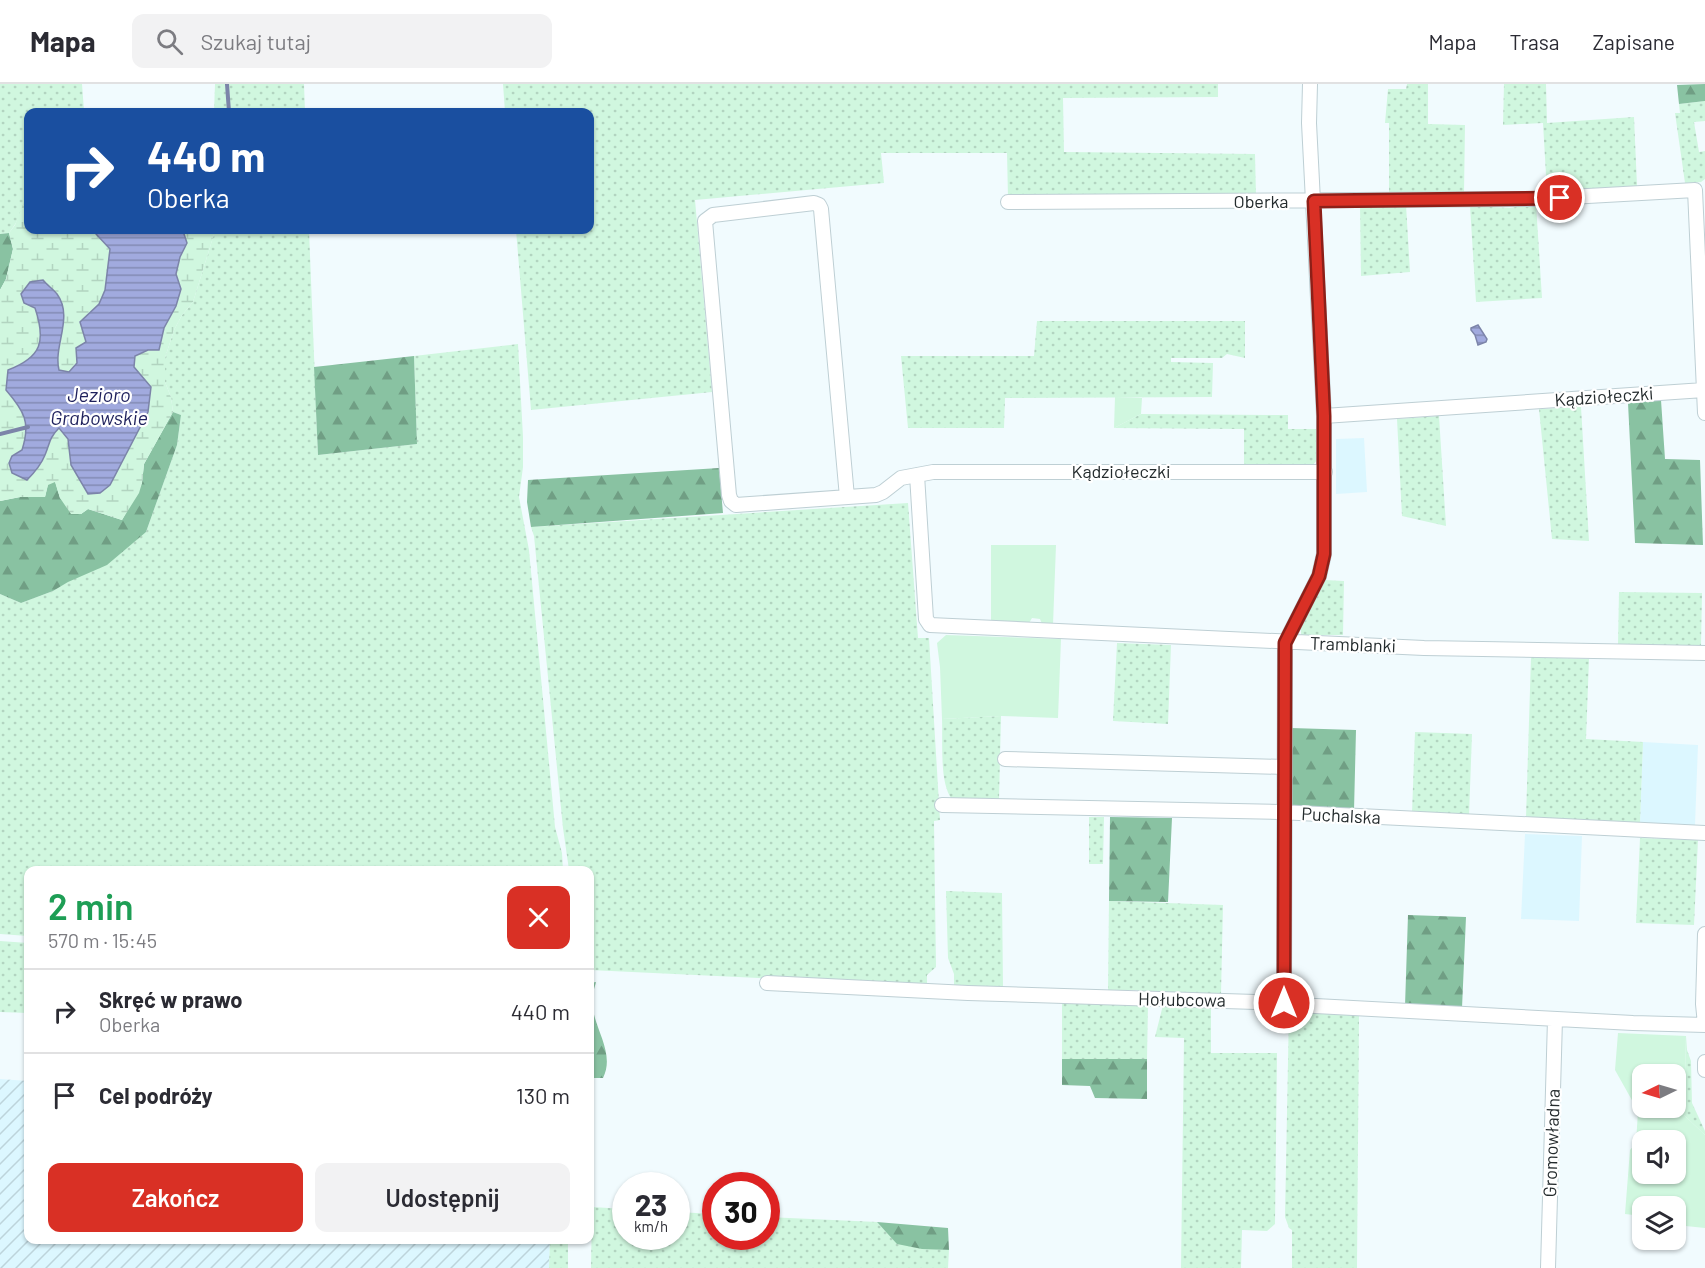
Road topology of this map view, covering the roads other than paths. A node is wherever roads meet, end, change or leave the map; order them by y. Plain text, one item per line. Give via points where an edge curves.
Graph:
1 (1310, 84) edge
2 (1314, 201) junction
3 (1008, 202) dead end
4 (1704, 390) edge
5 (1705, 413) edge
6 (1324, 416) junction
7 (1325, 471) junction
8 (917, 475) junction
9 (847, 497) junction
10 (1285, 643) junction
11 (1705, 653) edge
12 (1005, 759) dead end
13 (1284, 767) junction
14 (942, 805) dead end
15 (1284, 813) junction
16 (1705, 833) edge
17 (1705, 934) edge
18 (767, 983) dead end
19 (1284, 1003) junction
20 (1555, 1019) junction
21 (1705, 1024) edge
22 (1705, 1062) edge
23 (1705, 1070) edge
24 (1548, 1268) edge

1 - 2 street
2 - 3 street, Oberka
2 - 4 street, Oberka via 1534,199 1695,190
2 - 6 street
4 - 5 street
4 - 6 street, Kądziołeczki
6 - 7 street
7 - 8 street, Kądziołeczki
7 - 10 street via 1323,565
8 - 9 street, Kądziołeczki via 900,478 876,495
8 - 10 street, Tramblanki via 926,619 930,625
9 - 9 street, Kądziołeczki via 736,505 731,501 705,221 713,215 814,203 821,209
10 - 11 street, Tramblanki
10 - 13 street
12 - 13 street
13 - 15 street
14 - 15 street, Puchalska
15 - 16 street, Puchalska
15 - 19 street
17 - 21 street
18 - 19 street, Hołubcowa
19 - 20 street, Hołubcowa
20 - 21 street, Hołubcowa
20 - 24 street, Gromowładna
22 - 23 street

